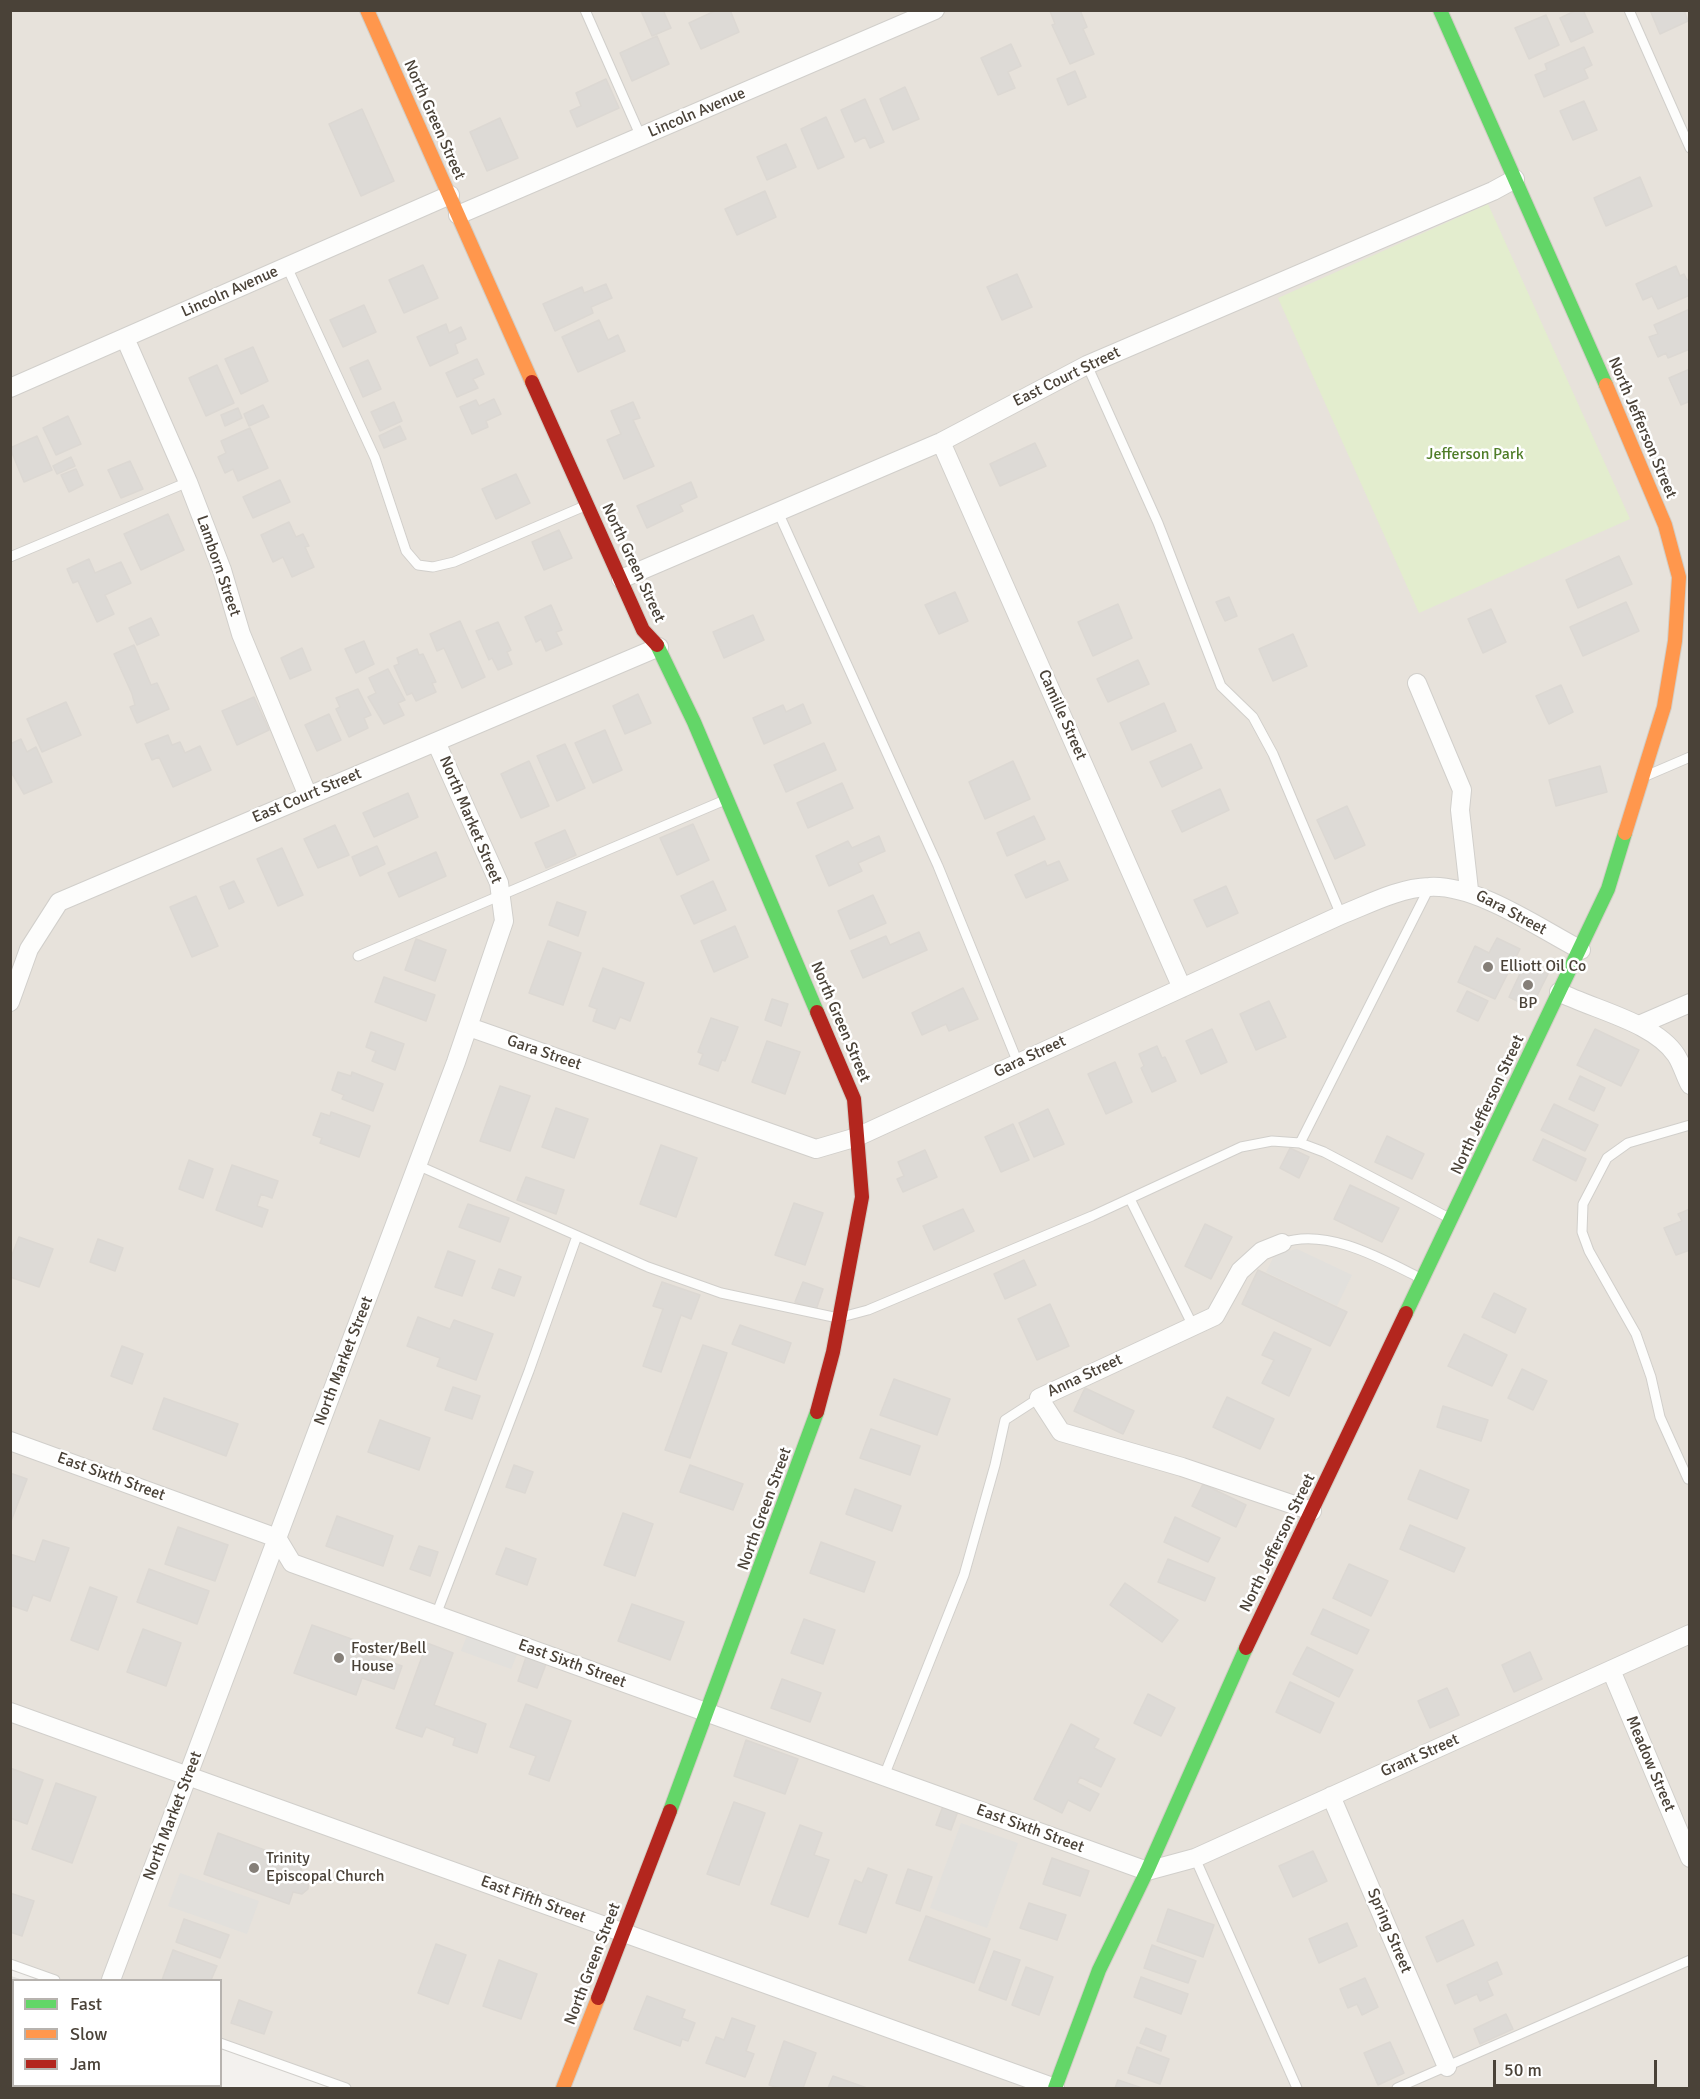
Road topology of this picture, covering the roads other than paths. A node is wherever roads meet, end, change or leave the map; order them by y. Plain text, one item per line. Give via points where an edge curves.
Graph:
1 (585, 10) edge
2 (935, 10) edge
3 (1629, 10) edge
4 (372, 12) edge
5 (1443, 12) edge
6 (641, 136) junction
7 (1689, 148) edge
8 (1515, 179) junction
9 (450, 195) junction
10 (458, 215) junction
11 (287, 267) junction
12 (125, 338) junction
13 (1087, 365) junction
14 (10, 388) edge
15 (941, 442) junction
16 (188, 482) junction
17 (588, 505) junction
18 (778, 512) junction
19 (10, 557) edge
20 (621, 579) junction
21 (1682, 638) edge
22 (659, 647) junction
23 (1417, 683) dead end
24 (436, 742) junction
25 (1689, 757) edge
26 (1644, 777) junction
27 (308, 796) junction
28 (727, 799) junction
29 (1430, 886) junction
30 (1468, 890) junction
31 (502, 895) junction
32 (1341, 915) junction
33 (1581, 950) junction
34 (358, 956) dead end
35 (1182, 988) junction
36 (1559, 992) junction
37 (10, 1002) edge
38 (1689, 1002) edge
39 (1639, 1025) junction
40 (469, 1027) junction
41 (1018, 1063) junction
42 (1689, 1085) edge
43 (1689, 1125) edge
44 (857, 1137) junction
45 (1300, 1143) junction
46 (417, 1165) junction
47 (1130, 1199) junction
48 (1453, 1220) junction
49 (577, 1236) junction
50 (1282, 1243) joint
51 (1422, 1279) junction
52 (838, 1318) junction
53 (1193, 1326) junction
54 (1039, 1398) junction
55 (10, 1441) edge
56 (1688, 1479) dead end
57 (1312, 1510) junction
58 (277, 1538) junction
59 (436, 1615) junction
60 (1689, 1634) edge
61 (1611, 1670) junction
62 (10, 1712) edge
63 (708, 1713) junction
64 (188, 1776) junction
65 (884, 1776) junction
66 (1331, 1796) junction
67 (1195, 1858) junction
68 (1689, 1858) edge
69 (1147, 1871) junction
70 (623, 1933) junction
71 (1689, 1960) edge
72 (10, 1964) edge
73 (52, 1979) edge
74 (111, 1979) edge
75 (222, 2044) edge
76 (1447, 2067) junction
77 (346, 2088) edge
78 (563, 2088) edge
79 (1055, 2088) edge
80 (1297, 2088) edge
81 (1397, 2088) edge

1 - 6 lane
2 - 6 street, Lincoln Avenue
3 - 7 lane
4 - 9 main road, North Green Street
5 - 8 main road, North Jefferson Street
6 - 10 street, Lincoln Avenue
8 - 13 street, East Court Street
8 - 21 main road, North Jefferson Street via 1665,525 1679,576
9 - 10 main road, North Green Street
9 - 11 street, Lincoln Avenue
10 - 17 main road, North Green Street
11 - 12 street, Lincoln Avenue
11 - 17 lane via 375,458 406,550 418,565 433,567 454,562
12 - 14 street, Lincoln Avenue
12 - 16 street, Lamborn Street
13 - 15 street, East Court Street
13 - 32 lane via 1158,523 1221,686 1253,717 1272,753
15 - 18 street, East Court Street
15 - 35 street, Camille Street
16 - 19 lane
16 - 27 street, Lamborn Street via 222,570 241,634
17 - 20 main road, North Green Street
18 - 20 street, East Court Street
18 - 41 lane via 938,866
20 - 22 main road, North Green Street via 643,630
21 - 26 main road, North Jefferson Street
22 - 24 street, East Court Street
22 - 28 main road, North Green Street
23 - 30 street via 1462,790 1460,810
24 - 27 street, East Court Street
24 - 31 street, North Market Street
25 - 26 lane
26 - 33 main road, North Jefferson Street via 1608,889
27 - 37 street, East Court Street via 59,902 29,949
28 - 31 lane
28 - 44 main road, North Green Street via 854,1099
29 - 30 street, Gara Street
29 - 32 street, Gara Street via 1401,892
29 - 45 lane
30 - 33 street, Gara Street
31 - 34 lane
31 - 40 street, North Market Street via 504,921
32 - 35 street, Gara Street
33 - 36 main road, North Jefferson Street
35 - 41 street, Gara Street
36 - 39 street via 1585,1006
36 - 48 main road, North Jefferson Street
38 - 39 street
39 - 42 street via 1676,1055
40 - 44 street, Gara Street via 816,1149
40 - 46 street, North Market Street
41 - 44 street, Gara Street
43 - 56 lane via 1628,1143 1607,1158 1583,1204 1582,1232 1636,1334 1660,1417
44 - 52 main road, North Green Street via 862,1197
45 - 47 lane via 1272,1141 1242,1147
45 - 48 lane
46 - 49 lane
46 - 58 street, North Market Street
47 - 52 lane via 879,1306
47 - 53 lane
48 - 51 main road, North Jefferson Street
49 - 52 lane via 721,1293
49 - 59 lane
50 - 51 lane via 1296,1238 1330,1241 1384,1260
50 - 53 street, Anna Street via 1262,1251 1240,1271 1215,1316
51 - 57 main road, North Jefferson Street
52 - 63 main road, North Green Street via 813,1429
53 - 54 street, Anna Street
54 - 57 street, Anna Street via 1061,1432
54 - 65 lane via 1005,1420 964,1575
55 - 58 street, East Sixth Street
57 - 69 main road, North Jefferson Street
58 - 59 street, East Sixth Street via 292,1563
58 - 64 street, North Market Street
59 - 63 street, East Sixth Street
60 - 61 street, Grant Street
61 - 66 street, Grant Street
61 - 68 street, Meadow Street
62 - 64 street, East Fifth Street
63 - 65 street, East Sixth Street
63 - 70 main road, North Green Street
64 - 70 street, East Fifth Street
64 - 74 street, North Market Street
65 - 69 street, East Sixth Street
66 - 67 street, Grant Street
66 - 76 street, Spring Street
67 - 69 street, Grant Street
67 - 80 lane
69 - 79 main road, North Jefferson Street via 1099,1970
70 - 78 main road, North Green Street
70 - 79 street, East Fifth Street
71 - 76 lane
72 - 73 lane
75 - 77 lane
76 - 81 lane

